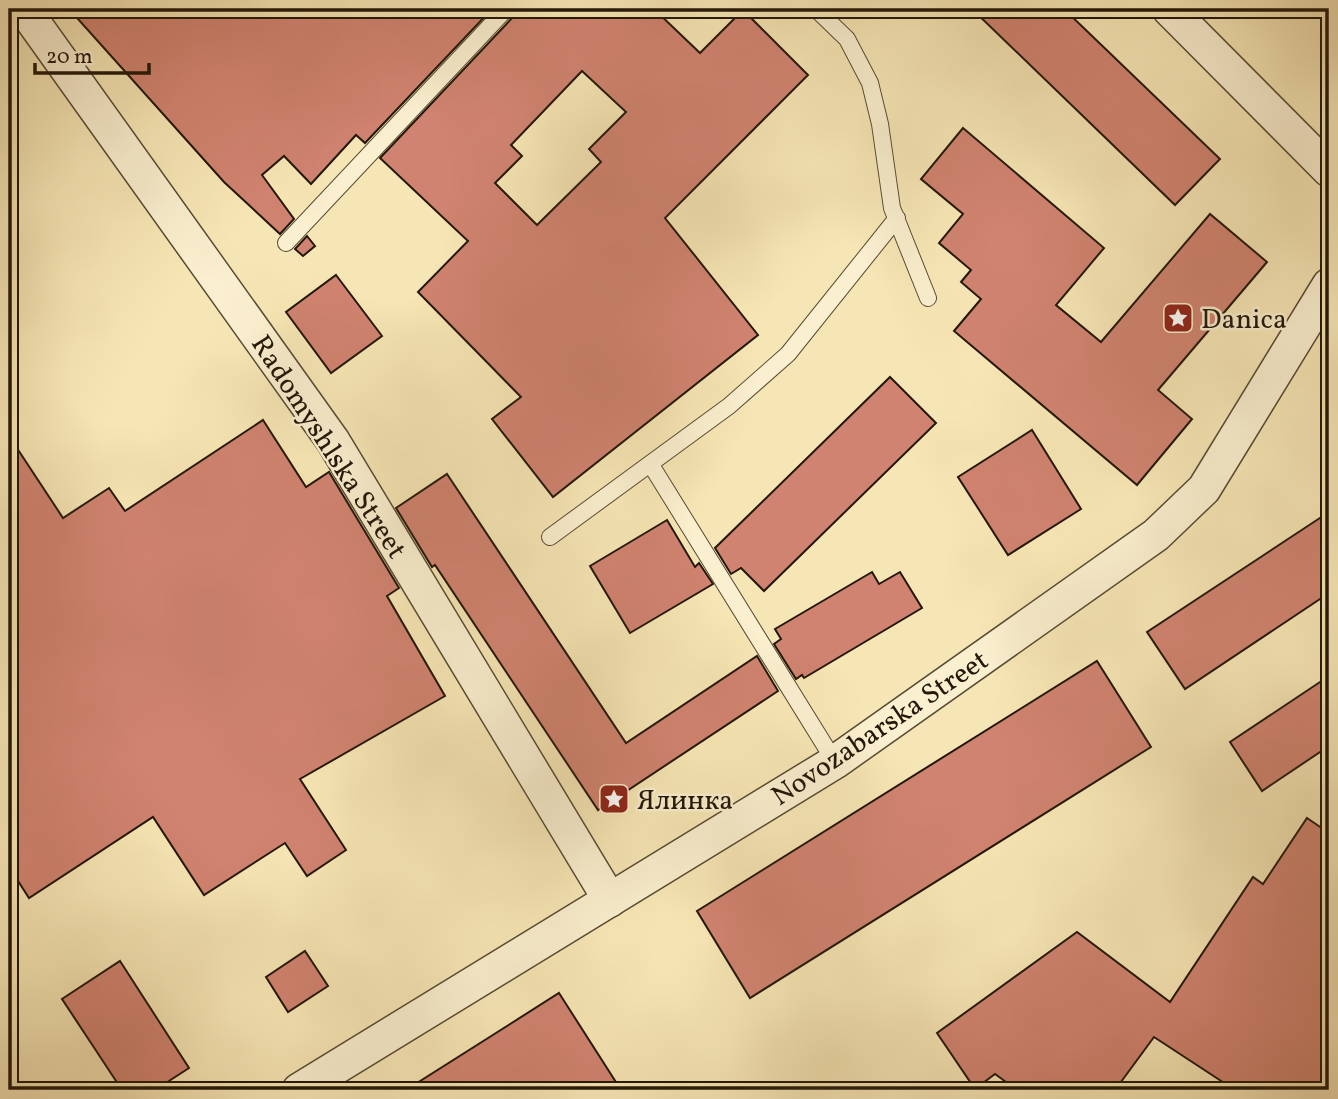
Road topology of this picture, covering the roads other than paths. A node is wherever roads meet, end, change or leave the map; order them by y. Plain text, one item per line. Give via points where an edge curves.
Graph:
1 (24, 9) edge
2 (506, 9) edge
3 (816, 9) edge
4 (1169, 9) edge
5 (1329, 170) edge
6 (897, 218) junction
7 (286, 243) dead end
8 (1329, 285) edge
9 (928, 298) dead end
10 (651, 465) junction
11 (550, 537) dead end
12 (835, 762) junction
13 (610, 900) junction
14 (299, 1090) edge

1 - 13 street, Radomyshlska Street via 333,441
2 - 7 lane
3 - 6 lane via 847,39 870,83
4 - 5 street
6 - 9 lane
6 - 10 lane via 788,354
8 - 12 street, Novozabarska Street via 1204,489 1166,526
10 - 11 lane
10 - 12 lane
12 - 13 street, Novozabarska Street
13 - 14 street, Novozabarska Street

